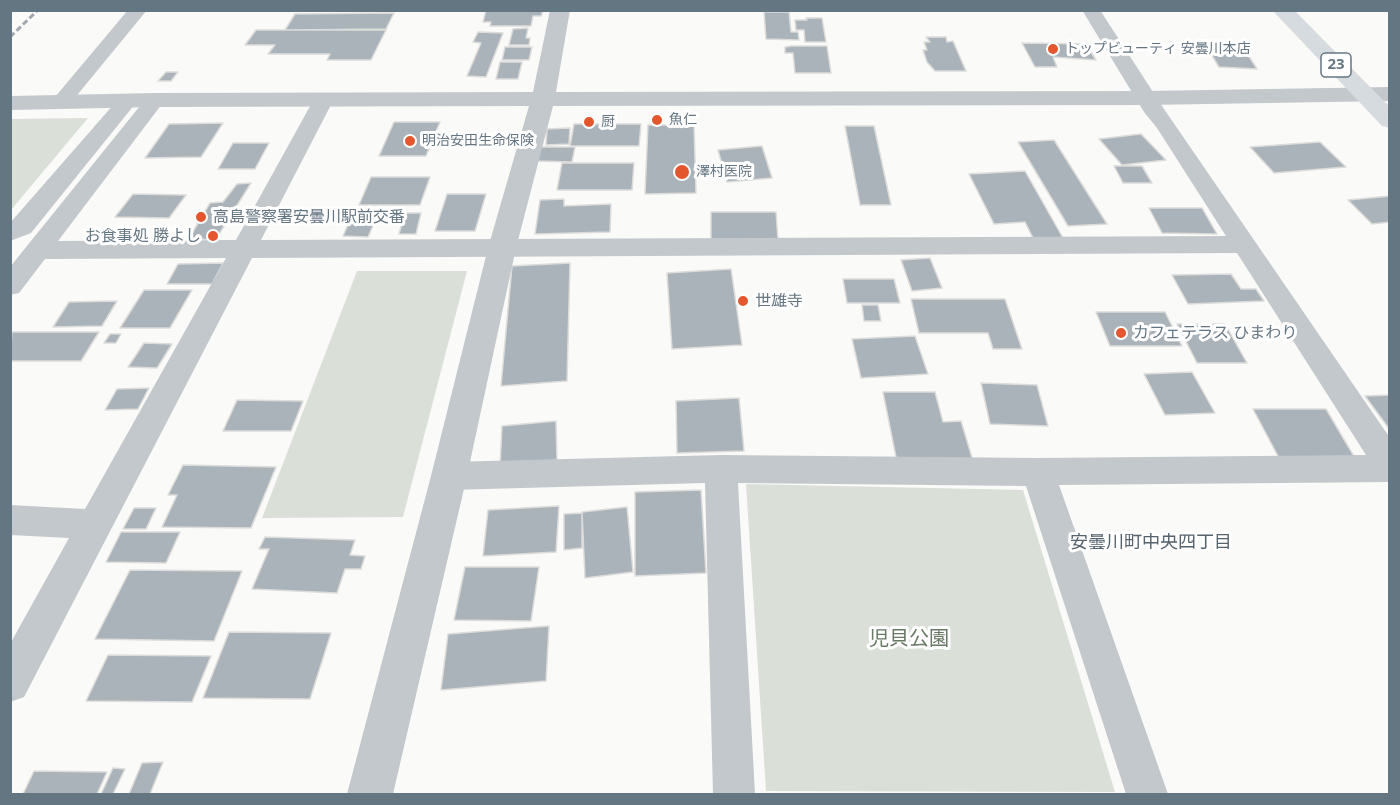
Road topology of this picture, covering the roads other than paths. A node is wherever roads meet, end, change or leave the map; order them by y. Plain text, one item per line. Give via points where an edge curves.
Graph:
1 (138, 10) edge
2 (560, 10) edge
3 (1091, 10) edge
4 (1282, 10) edge
5 (1365, 94) junction
6 (1389, 94) edge
7 (1146, 98) junction
8 (324, 99) junction
9 (543, 99) junction
10 (128, 100) junction
11 (155, 100) junction
12 (62, 101) junction
13 (10, 103) edge
14 (1389, 121) edge
15 (10, 233) edge
16 (1244, 244) junction
17 (502, 248) junction
18 (37, 250) junction
19 (244, 250) junction
20 (10, 286) edge
21 (1389, 466) edge
22 (721, 469) junction
23 (1038, 472) junction
24 (449, 476) junction
25 (10, 520) edge
26 (93, 524) junction
27 (10, 683) edge
28 (370, 795) edge
29 (734, 795) edge
30 (1148, 795) edge

1 - 12 street
2 - 9 street
3 - 7 street
4 - 5 main road, 23
5 - 6 street
5 - 7 street
5 - 14 main road, 23
7 - 9 street
7 - 16 street
8 - 9 street
8 - 11 street
8 - 19 street
9 - 17 street
10 - 11 street
10 - 12 street
10 - 15 street via 22,227
11 - 18 street
12 - 13 street
16 - 17 street
16 - 21 street
17 - 19 street
17 - 24 street
18 - 19 street
18 - 20 street
19 - 26 street
21 - 23 street
22 - 23 street
22 - 24 street
22 - 29 street
23 - 30 street
24 - 28 street
25 - 26 street
26 - 27 street

